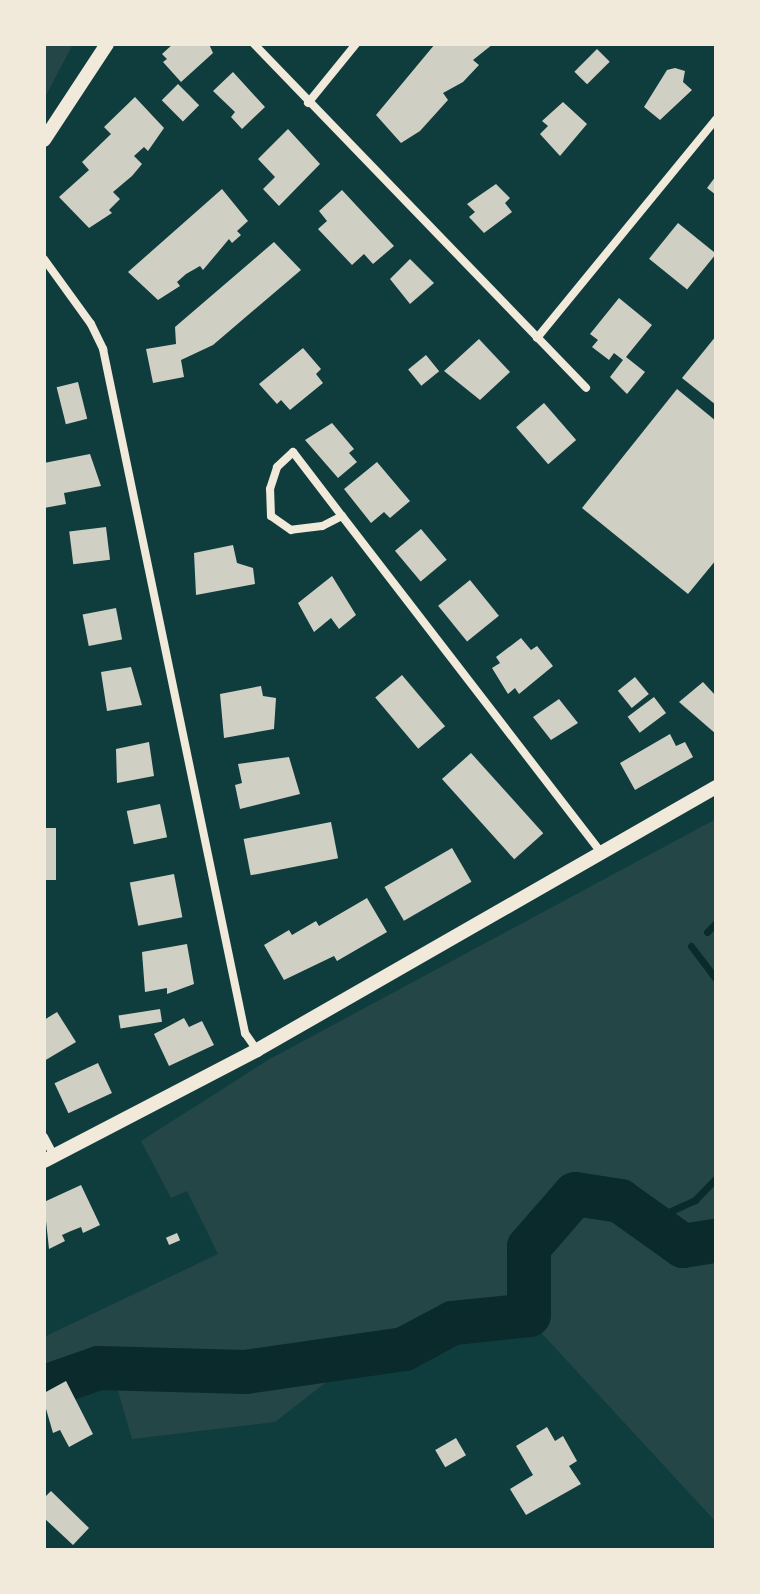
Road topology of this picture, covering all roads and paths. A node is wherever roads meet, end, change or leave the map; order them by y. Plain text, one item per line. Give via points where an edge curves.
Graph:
1 (107, 44) edge
2 (254, 44) edge
3 (356, 44) edge
4 (308, 103) junction
5 (716, 119) edge
6 (44, 140) edge
7 (44, 259) edge
8 (537, 338) junction
9 (586, 388) dead end
10 (342, 516) junction
11 (716, 787) edge
12 (602, 854) junction
13 (257, 1050) junction
14 (44, 1137) edge
15 (49, 1159) edge

1 - 6 street
2 - 4 street
3 - 4 street
4 - 8 street
5 - 8 street
7 - 13 street via 91,324 107,364 245,1033
8 - 9 street
10 - 10 street via 293,452 277,467 270,489 271,516 291,530 322,526
10 - 12 street
11 - 12 street
12 - 13 street
13 - 15 street
14 - 15 street

